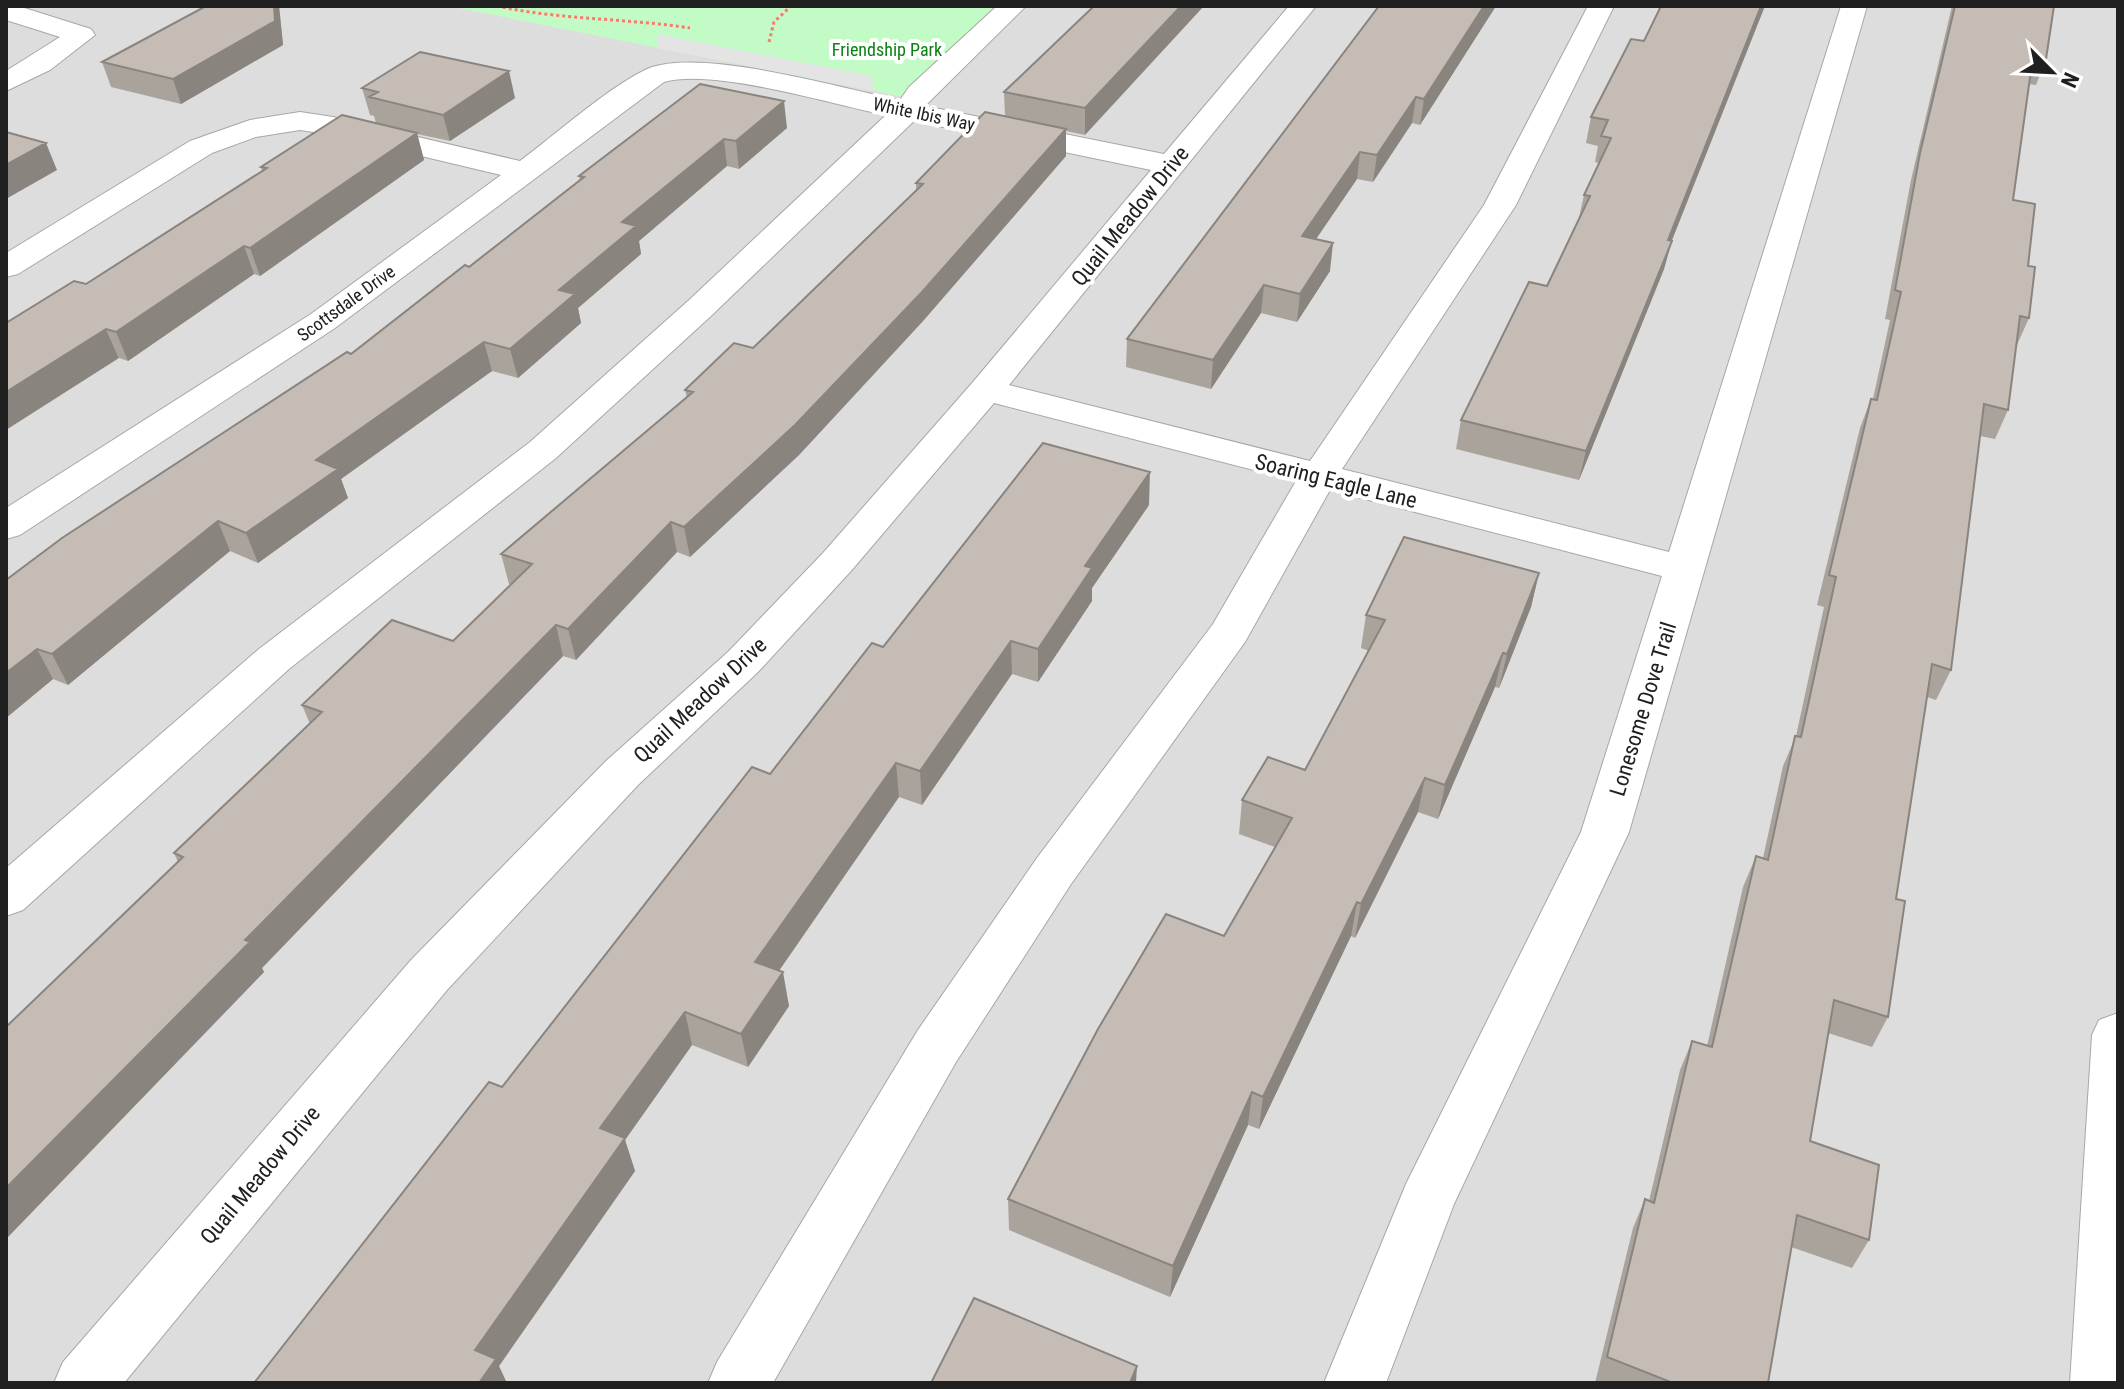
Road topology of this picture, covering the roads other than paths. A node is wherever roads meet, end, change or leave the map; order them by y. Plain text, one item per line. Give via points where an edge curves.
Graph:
1 (1013, 6) edge
2 (1303, 6) edge
3 (1601, 6) edge
4 (1854, 6) edge
5 (6, 11) edge
6 (676, 70) joint
7 (6, 82) edge
8 (908, 110) junction
9 (1171, 165) junction
10 (524, 171) junction
11 (6, 267) edge
12 (986, 390) junction
13 (1318, 477) junction
14 (6, 526) edge
15 (1686, 569) junction
16 (6, 897) edge
17 (2118, 1035) edge
18 (85, 1383) edge
19 (739, 1383) edge
20 (1355, 1383) edge
21 (2101, 1383) edge

1 - 8 street via 919,93
2 - 9 street, Quail Meadow Drive
3 - 13 street via 1500,205
4 - 15 street, Lonesome Dove Trail
5 - 7 street via 81,35
6 - 8 street, White Ibis Way via 724,73
6 - 10 street, Scottsdale Drive via 637,86
8 - 9 street, White Ibis Way
8 - 16 street via 543,450 274,659
9 - 12 street, Quail Meadow Drive
10 - 11 street via 333,126 300,121 250,129 201,147
10 - 14 street, Scottsdale Drive via 323,321
12 - 13 street, Soaring Eagle Lane
12 - 18 street, Quail Meadow Drive via 743,662 622,773 429,975
13 - 15 street, Soaring Eagle Lane
13 - 19 street via 1230,632 1054,871 937,1046
15 - 20 street, Lonesome Dove Trail via 1605,832 1426,1202
17 - 21 street

